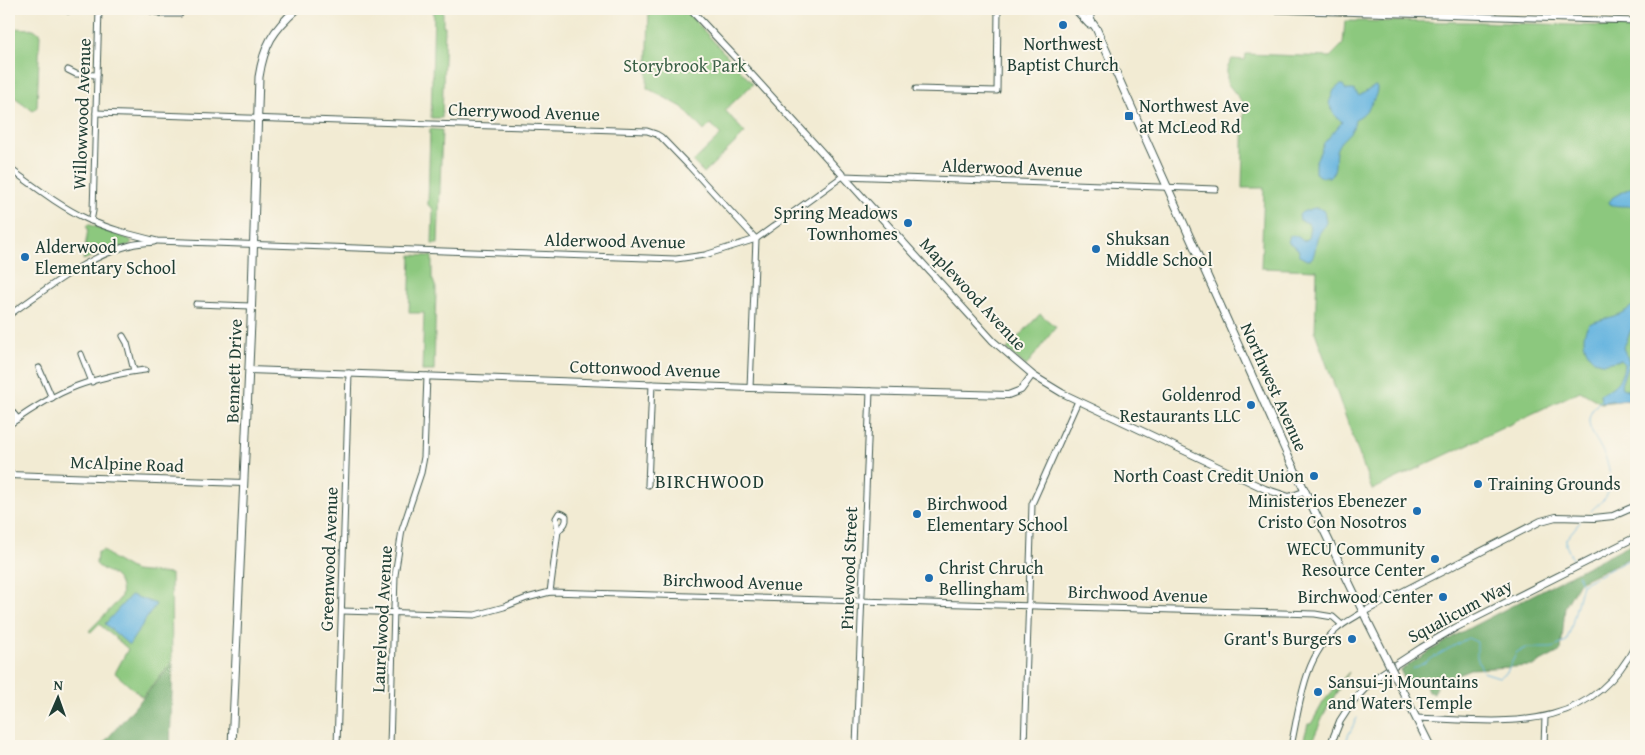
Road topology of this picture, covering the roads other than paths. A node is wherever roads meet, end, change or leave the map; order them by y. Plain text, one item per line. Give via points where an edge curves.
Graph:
1 (74, 9) edge
2 (99, 9) edge
3 (144, 9) edge
4 (297, 9) edge
5 (690, 9) edge
6 (998, 9) edge
7 (1089, 9) edge
8 (1235, 9) edge
9 (1076, 10) edge
10 (68, 11) dead end
11 (180, 14) dead end
12 (1636, 21) edge
13 (1099, 36) junction
14 (68, 70) dead end
15 (97, 75) junction
16 (916, 89) dead end
17 (96, 113) junction
18 (258, 119) junction
19 (9, 168) edge
20 (843, 176) junction
21 (1167, 188) junction
22 (1216, 189) dead end
23 (91, 221) junction
24 (756, 239) junction
25 (157, 241) junction
26 (254, 244) junction
27 (196, 304) dead end
28 (251, 306) junction
29 (9, 315) edge
30 (123, 336) dead end
31 (81, 354) dead end
32 (39, 368) dead end
33 (145, 370) dead end
34 (249, 370) junction
35 (134, 371) junction
36 (349, 373) junction
37 (1032, 374) junction
38 (427, 376) junction
39 (92, 382) junction
40 (652, 384) junction
41 (750, 388) junction
42 (870, 391) junction
43 (52, 398) junction
44 (1078, 401) junction
45 (9, 408) edge
46 (18, 419) junction
47 (9, 425) edge
48 (9, 475) edge
49 (244, 483) junction
50 (648, 485) dead end
51 (1304, 492) junction
52 (1636, 506) edge
53 (558, 531) dead end
54 (1636, 537) edge
55 (550, 592) junction
56 (862, 601) junction
57 (1029, 606) junction
58 (342, 611) junction
59 (394, 612) junction
60 (1363, 612) junction
61 (1342, 625) junction
62 (1636, 644) edge
63 (1545, 717) junction
64 (1416, 718) junction
65 (232, 746) edge
66 (337, 746) edge
67 (390, 746) edge
68 (856, 746) edge
69 (1024, 746) edge
70 (1291, 746) edge
71 (1330, 746) edge
72 (1430, 746) edge
73 (1544, 746) edge

1 - 10 street
2 - 15 street, Willowwood Avenue
3 - 11 street
4 - 18 main road, Bennett Drive via 269,40 262,58
5 - 20 street, Maplewood Avenue
6 - 16 street via 996,91
7 - 9 main road via 1084,12
7 - 13 main road, Northwest Avenue
8 - 12 street
9 - 13 main road, Northwest Avenue
13 - 21 main road, Northwest Avenue
14 - 15 street via 76,74
15 - 17 street, Willowwood Avenue
17 - 18 street, Cherrywood Avenue
17 - 23 street, Willowwood Avenue
18 - 24 street, Cherrywood Avenue via 647,131 660,137
18 - 26 main road, Bennett Drive
19 - 23 street, Alderwood Avenue via 60,204
20 - 21 street, Alderwood Avenue
20 - 24 street, Alderwood Avenue
20 - 37 street, Maplewood Avenue via 993,341
21 - 22 street, Alderwood Avenue
21 - 51 main road, Northwest Avenue
23 - 25 street, Alderwood Avenue
24 - 26 street, Alderwood Avenue via 705,255 676,258
24 - 41 street
25 - 26 street, Alderwood Avenue
25 - 29 street via 131,245 94,259
26 - 28 main road, Bennett Drive
27 - 28 street
28 - 34 main road, Bennett Drive
30 - 35 street
31 - 39 street
32 - 43 street
33 - 35 street
34 - 36 street, Cottonwood Avenue
34 - 49 main road, Bennett Drive
35 - 39 street
36 - 38 street, Cottonwood Avenue
36 - 58 street, Greenwood Avenue
37 - 42 street, Cottonwood Avenue via 1021,390 1008,395
37 - 44 street, Maplewood Avenue
38 - 40 street, Cottonwood Avenue
38 - 59 street, Laurelwood Avenue via 424,457 402,530 395,575
39 - 43 street
40 - 41 street, Cottonwood Avenue
40 - 50 street
41 - 42 street, Cottonwood Avenue
42 - 56 street, Pinewood Street
43 - 46 street
44 - 51 street, Maplewood Avenue via 1276,494 1288,497
44 - 57 street via 1032,504
45 - 46 street
46 - 47 street
48 - 49 street, McAlpine Road
49 - 65 main road, Bennett Drive
51 - 60 main road, Northwest Avenue
52 - 60 street via 1613,516 1556,517 1541,521
53 - 55 street
54 - 71 street, Squalicum Way via 1454,628 1381,674 1353,701
55 - 56 street, Birchwood Avenue
55 - 59 street, Birchwood Avenue via 475,615
56 - 57 street, Birchwood Avenue
56 - 68 street, Pinewood Street
57 - 61 street, Birchwood Avenue via 1315,614 1333,617
57 - 69 street
58 - 59 street, Birchwood Avenue
58 - 66 street, Greenwood Avenue
59 - 67 street, Laurelwood Avenue
60 - 61 street
60 - 64 main road, Northwest Avenue, bridge
61 - 70 street via 1312,662
62 - 63 street via 1619,671 1597,692 1572,708
63 - 64 street via 1502,721
63 - 73 street
64 - 72 main road, Northwest Avenue

